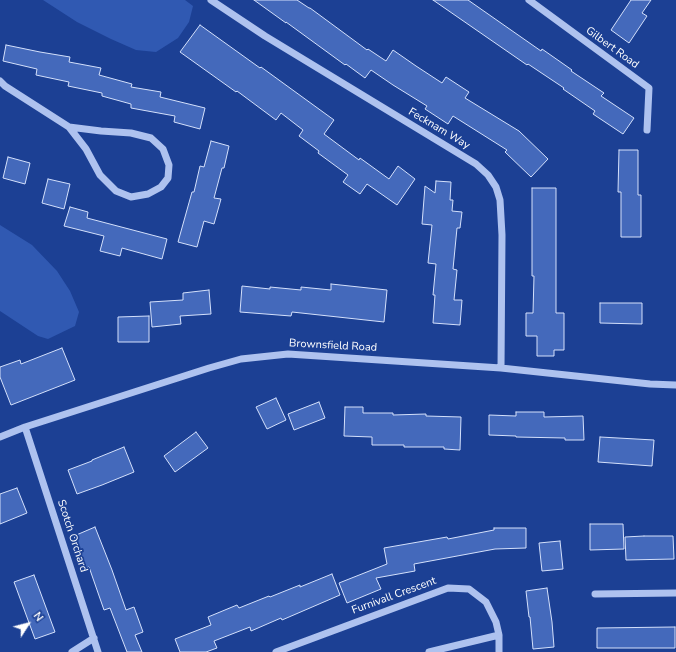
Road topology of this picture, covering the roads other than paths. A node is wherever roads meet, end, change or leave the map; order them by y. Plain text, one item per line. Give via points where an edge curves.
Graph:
1 (211, 0) edge
2 (529, 0) edge
3 (0, 80) edge
4 (69, 127) junction
5 (647, 130) dead end
6 (501, 368) junction
7 (676, 385) edge
8 (25, 428) junction
9 (0, 437) edge
10 (676, 593) edge
11 (595, 594) dead end
12 (499, 635) junction
13 (94, 638) junction
14 (72, 652) edge
15 (98, 652) edge
16 (276, 652) edge
17 (429, 652) edge
18 (499, 652) edge

1 - 6 street, Fecknam Way via 265,36 476,164 488,175 496,187 500,200
2 - 5 street, Gilbert Road via 649,88
3 - 4 street via 4,86
4 - 4 street via 131,133 152,138 163,149 169,164 168,178 161,187 148,194 131,196 116,191 100,175 86,149
6 - 7 street, Brownsfield Road
6 - 8 street, Brownsfield Road via 288,354 241,359
8 - 9 street, Brownsfield Road
8 - 13 street, Scotch Orchard
10 - 11 street
12 - 16 street, Furnivall Crescent via 486,602 469,589 448,588
12 - 17 street
12 - 18 street, Furnivall Crescent
13 - 14 street
13 - 15 street, Scotch Orchard

